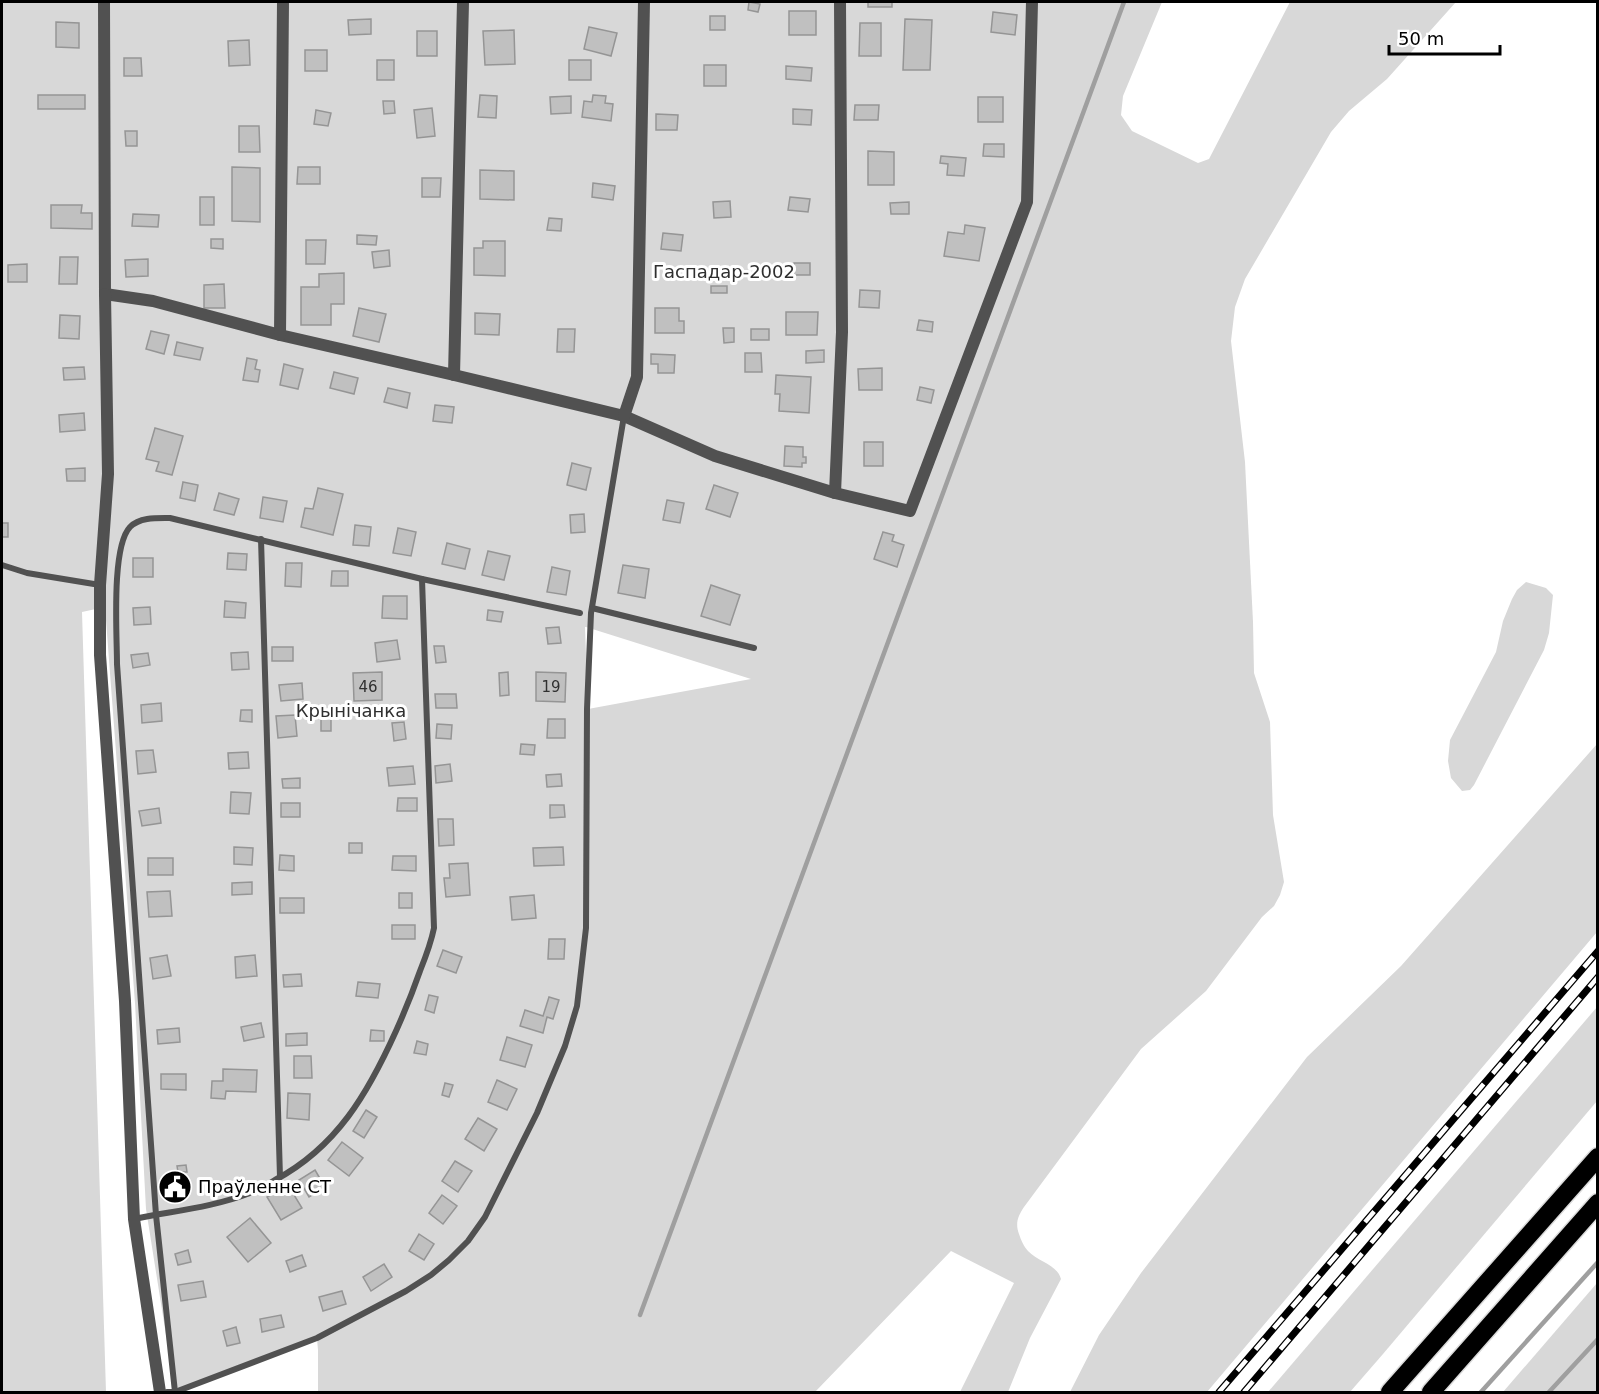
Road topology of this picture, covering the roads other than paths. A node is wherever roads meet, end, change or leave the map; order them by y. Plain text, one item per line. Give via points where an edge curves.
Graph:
1 (104, 2) edge
2 (283, 2) edge
3 (463, 2) edge
4 (644, 2) edge
5 (840, 2) edge
6 (1032, 2) edge
7 (105, 294) junction
8 (280, 335) junction
9 (454, 375) junction
10 (624, 416) junction
11 (835, 494) junction
12 (261, 539) junction
13 (2, 565) edge
14 (422, 579) junction
15 (99, 585) junction
16 (592, 608) junction
17 (580, 613) dead end
18 (754, 648) dead end
19 (1598, 1157) edge
20 (280, 1178) junction
21 (1598, 1203) edge
22 (156, 1215) junction
23 (134, 1219) junction
24 (160, 1392) edge
25 (171, 1392) edge
26 (1390, 1392) edge
27 (1431, 1392) edge

1 - 7 street
2 - 8 street
3 - 9 street
4 - 10 street via 637,377
5 - 11 street via 842,332
6 - 11 street via 1027,202 910,511
7 - 8 street via 153,301
7 - 15 street via 108,474
8 - 9 street
9 - 10 street
10 - 11 street via 715,456
10 - 16 lane
12 - 14 lane
12 - 20 lane
12 - 22 lane via 170,518 142,520 123,537 117,572 117,664
13 - 15 lane
14 - 17 lane
14 - 20 lane via 434,928 431,943 384,1059 362,1099 320,1149
15 - 23 street via 100,655 125,1001
16 - 18 lane
16 - 25 lane via 587,709 586,928 577,1006 537,1113 485,1217 449,1260 406,1291 317,1338
19 - 26 highway
20 - 22 lane via 224,1202
21 - 27 highway
22 - 23 lane
22 - 25 lane
23 - 24 street

